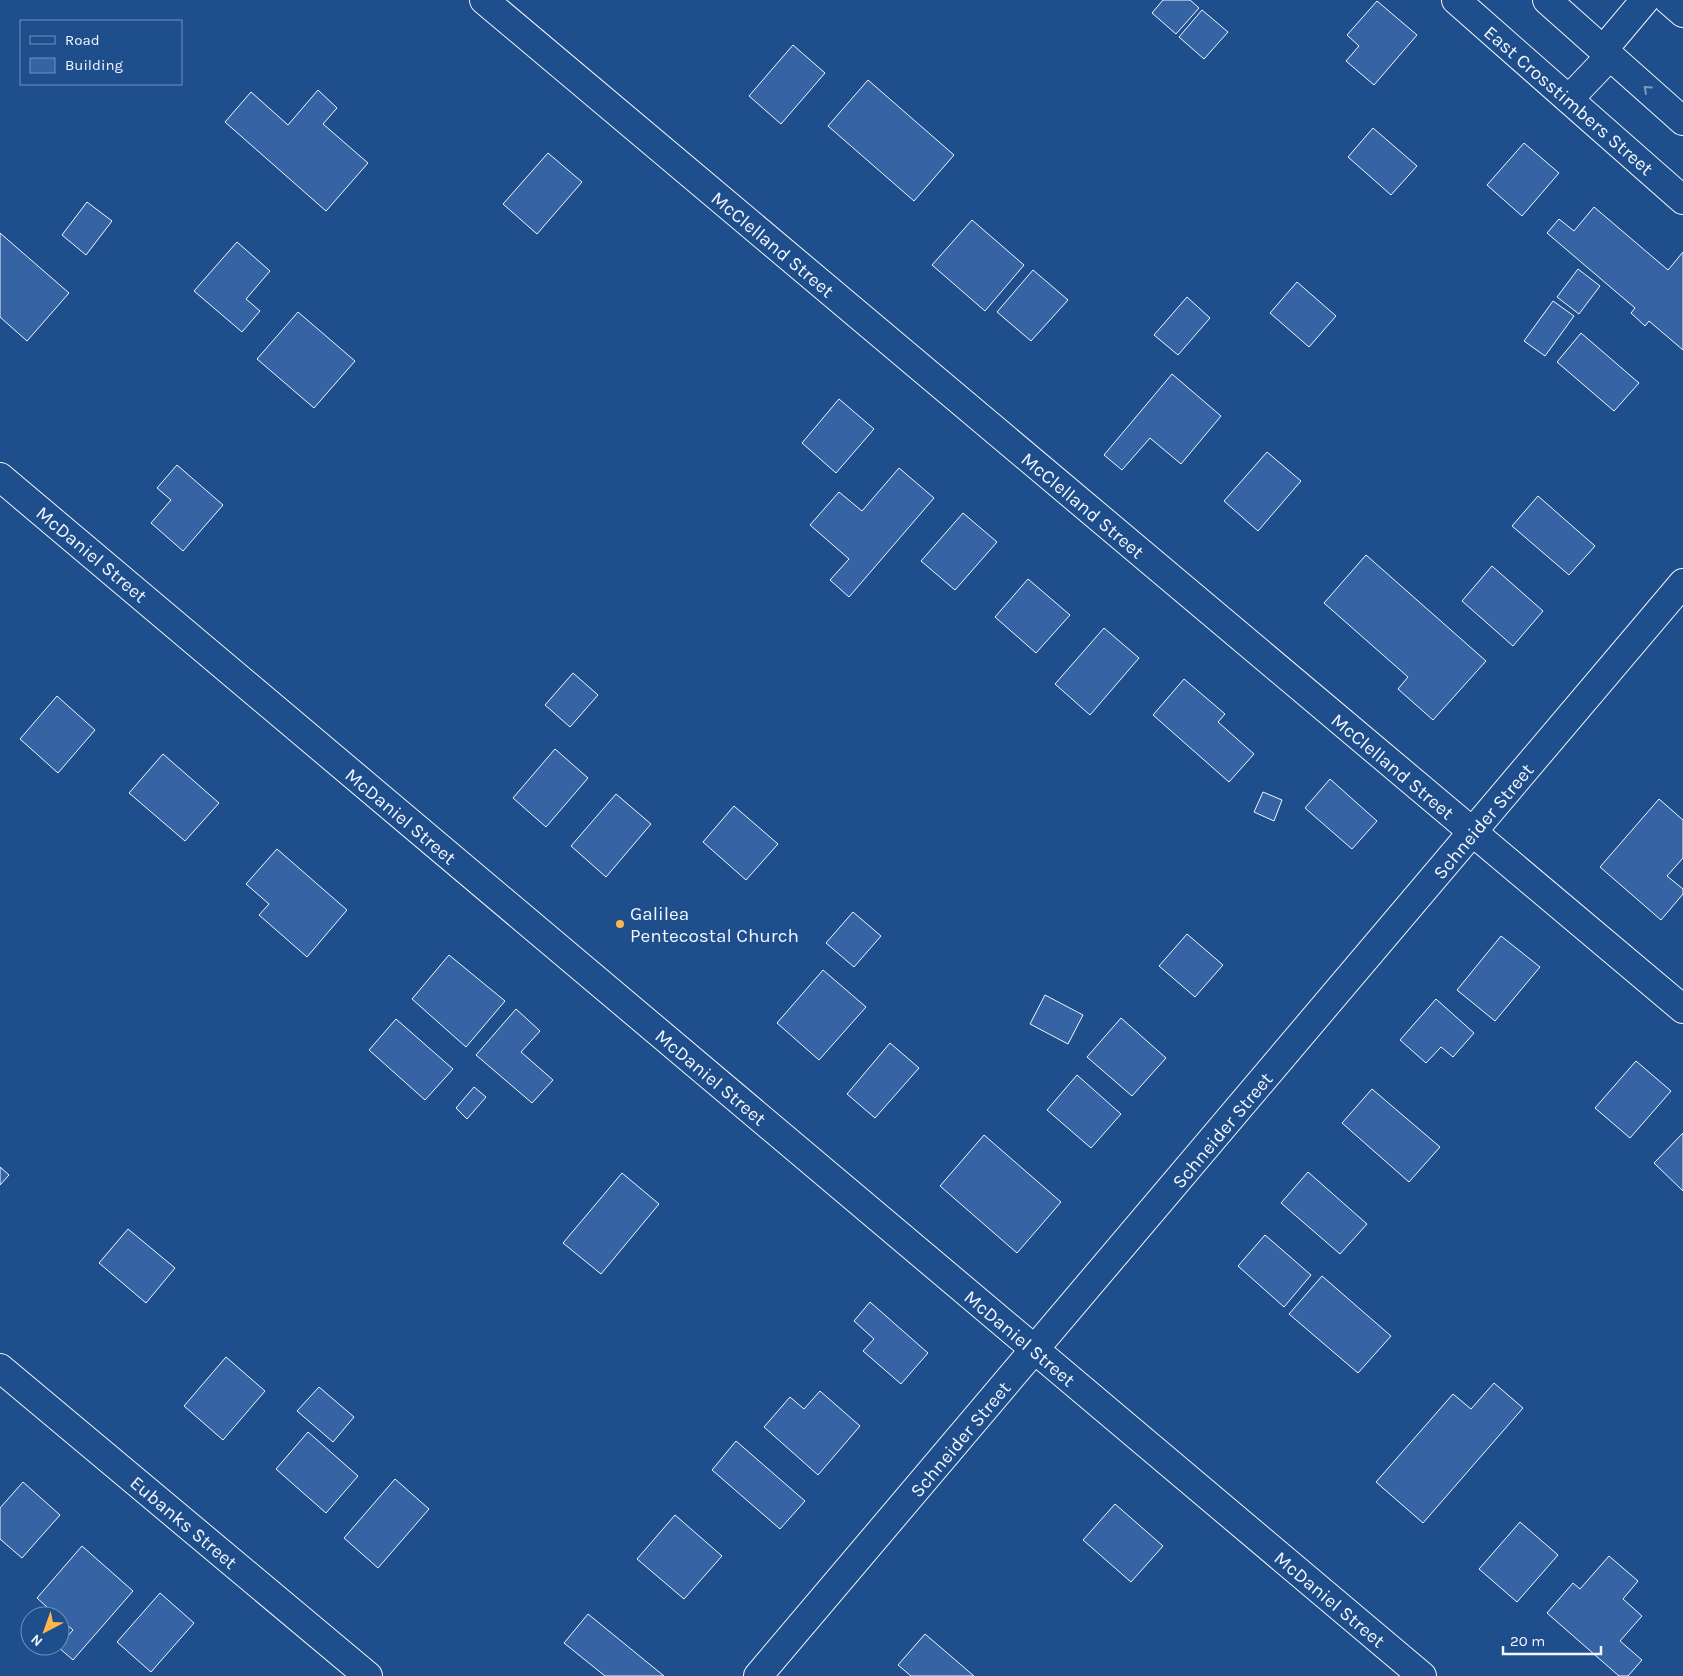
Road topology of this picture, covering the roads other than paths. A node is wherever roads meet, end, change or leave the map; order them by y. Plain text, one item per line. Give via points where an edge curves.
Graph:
1 (484, 0) edge
2 (1456, 0) edge
3 (1547, 0) edge
4 (1646, 0) edge
5 (1668, 0) edge
6 (1683, 13) edge
7 (1606, 53) junction
8 (1569, 99) junction
9 (1683, 121) edge
10 (1683, 200) edge
11 (0, 477) edge
12 (1683, 583) edge
13 (1472, 833) junction
14 (1683, 1009) edge
15 (1035, 1351) junction
16 (0, 1368) edge
17 (368, 1676) edge
18 (758, 1676) edge
19 (1422, 1676) edge

1 - 13 street, McClelland Street
2 - 8 street, East Crosstimbers Street
3 - 7 street
4 - 7 street
5 - 6 street
7 - 8 street
9 -> 7 street
8 - 10 street, East Crosstimbers Street
11 - 15 street, McDaniel Street
12 - 13 street, Schneider Street
13 - 14 street, McClelland Street
13 - 15 street, Schneider Street
15 - 18 street, Schneider Street
15 - 19 street, McDaniel Street
16 - 17 street, Eubanks Street

